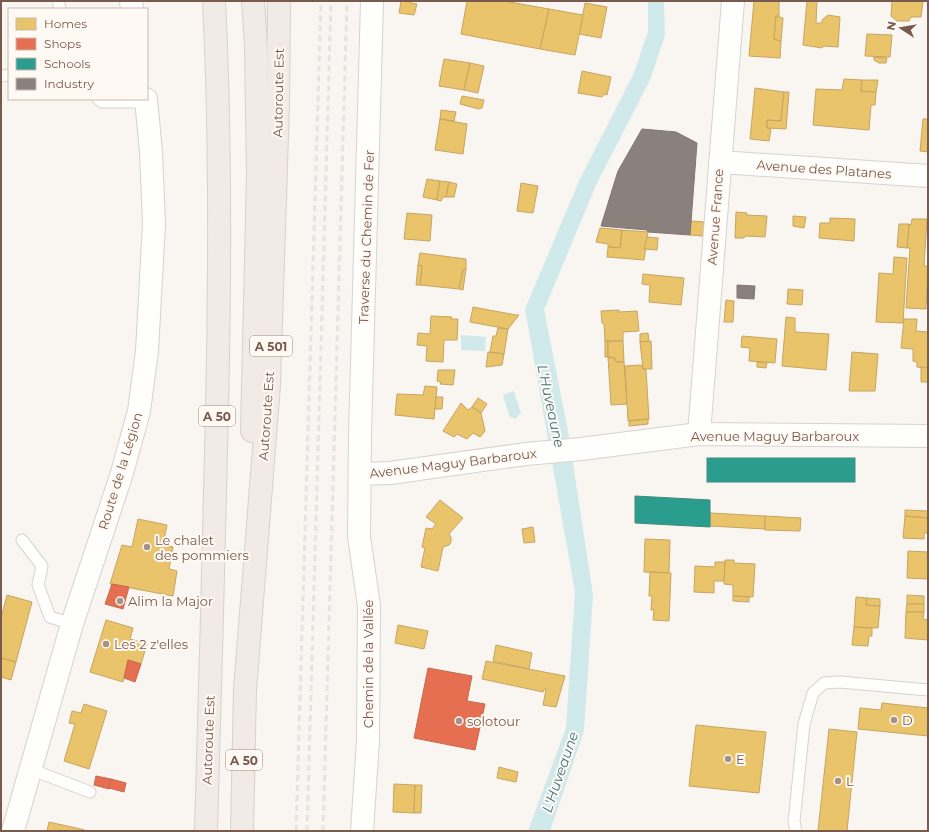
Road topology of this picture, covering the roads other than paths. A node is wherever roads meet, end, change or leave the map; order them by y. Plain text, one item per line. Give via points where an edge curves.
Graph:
1 (214, 1) edge
2 (253, 1) edge
3 (280, 1) edge
4 (372, 1) edge
5 (733, 1) edge
6 (99, 100) edge
7 (146, 100) edge
8 (720, 162) junction
9 (928, 176) edge
10 (699, 434) junction
11 (928, 436) edge
12 (360, 474) junction
13 (22, 540) dead end
14 (72, 624) junction
15 (245, 690) junction
16 (928, 690) edge
17 (30, 769) junction
18 (90, 792) dead end
19 (13, 831) edge
20 (206, 831) edge
21 (242, 831) edge
22 (362, 831) edge
23 (796, 831) edge

1 - 20 highway, Autoroute Est / A 50 via 218,90 220,281
2 - 15 highway, A 50 via 258,175
3 - 15 highway, Autoroute Est / A 501 via 269,385
4 - 12 street, Traverse du Chemin de Fer
5 - 8 street, Avenue France
6 - 7 lane
7 - 14 street, Route de la Légion via 154,224 147,351 139,411 122,473
8 - 9 street, Avenue des Platanes
8 - 10 street, Avenue France
10 - 11 street, Avenue Maguy Barbaroux
10 - 12 street, Avenue Maguy Barbaroux via 390,473
12 - 22 street, Chemin de la Vallée via 359,537 369,606 368,741
13 - 14 lane via 42,566 38,585 50,617
14 - 17 street, Route de la Légion
15 - 21 highway, Autoroute Est / A 50
16 - 23 lane via 840,682 824,683 812,693 804,724 794,822
17 - 18 lane
17 - 19 street, Route de la Légion

